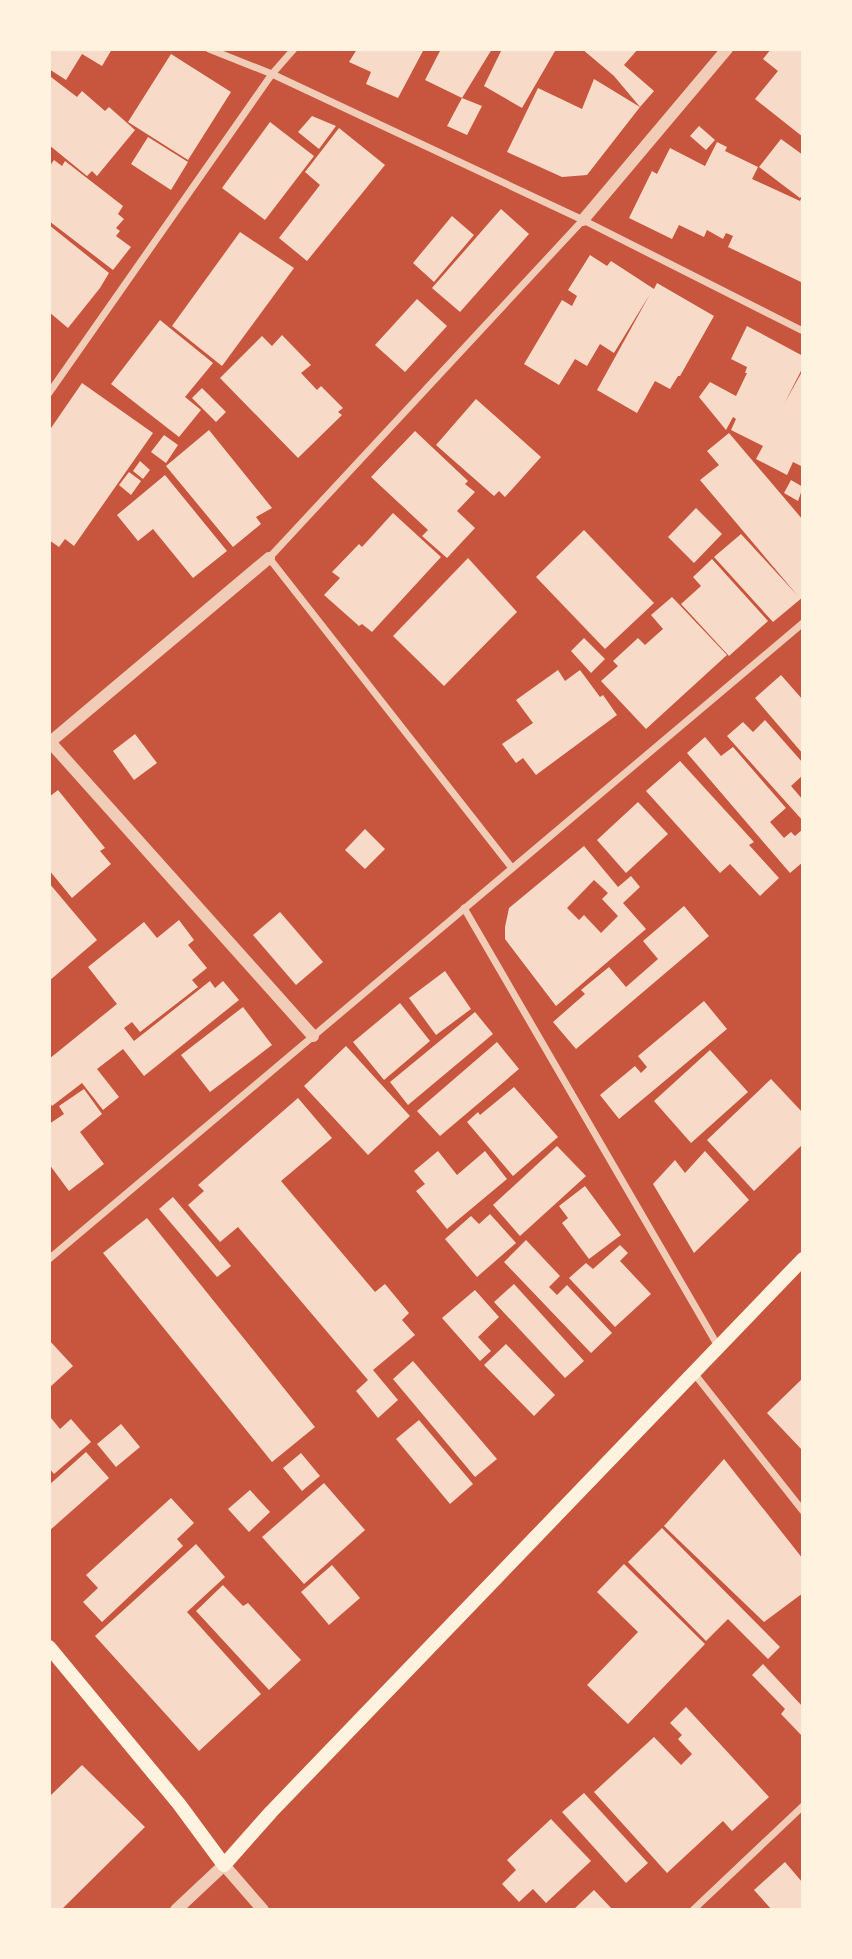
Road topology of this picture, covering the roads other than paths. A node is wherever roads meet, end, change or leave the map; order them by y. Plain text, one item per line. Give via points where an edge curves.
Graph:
1 (209, 49) edge
2 (294, 49) edge
3 (727, 49) edge
4 (272, 74) junction
5 (583, 220) junction
6 (803, 331) edge
7 (49, 393) edge
8 (270, 558) junction
9 (803, 623) edge
10 (49, 742) edge
11 (512, 868) junction
12 (464, 908) junction
13 (313, 1036) junction
14 (49, 1259) edge
15 (803, 1259) edge
16 (718, 1346) junction
17 (693, 1372) junction
18 (803, 1511) edge
19 (49, 1647) edge
20 (803, 1806) edge
21 (224, 1865) junction
22 (176, 1910) edge
23 (263, 1910) edge
24 (693, 1910) edge

1 - 4 street
2 - 4 street
3 - 5 street
4 - 5 street
4 - 7 street
5 - 6 street
5 - 8 street
8 - 10 street
8 - 11 street
9 - 11 street
10 - 13 street
11 - 12 street
12 - 13 street
12 - 16 street
13 - 14 street
15 - 16 main road
16 - 17 main road
17 - 18 street
17 - 21 main road
19 - 21 main road
20 - 24 street
21 - 22 street
21 - 23 street

